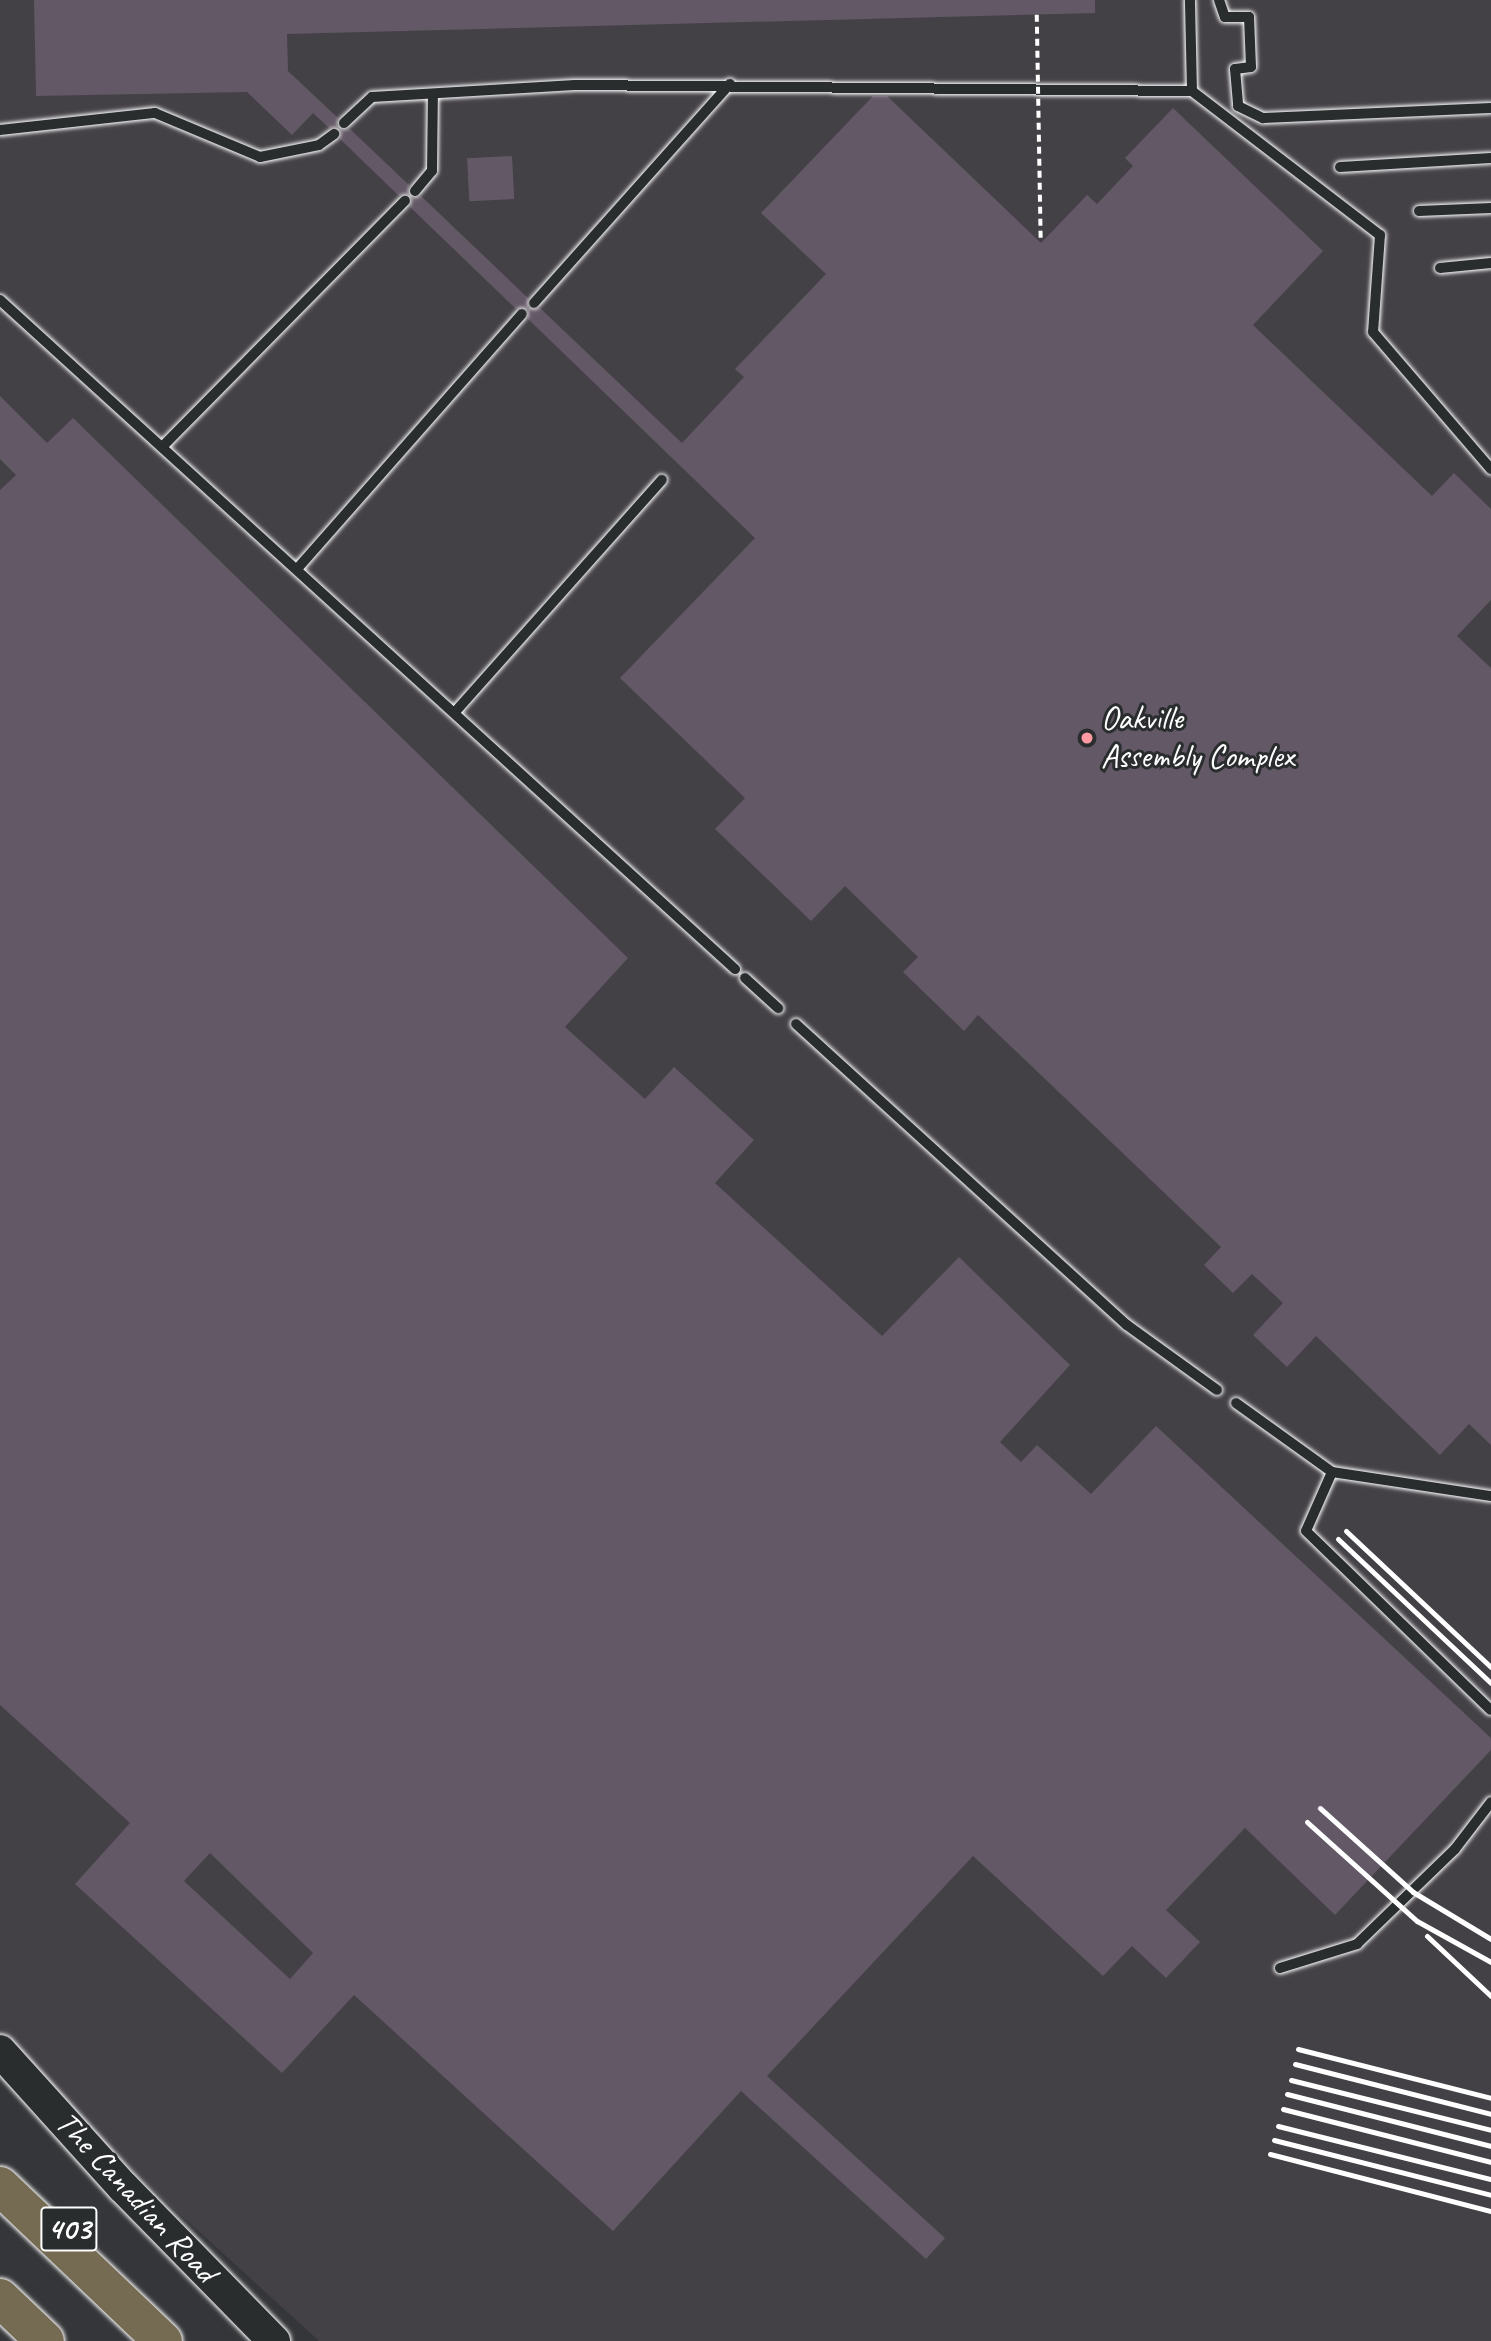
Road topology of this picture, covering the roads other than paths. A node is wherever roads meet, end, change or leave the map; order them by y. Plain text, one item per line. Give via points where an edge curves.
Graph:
1 (1190, 0) edge
2 (1219, 0) edge
3 (730, 84) junction
4 (1192, 91) junction
5 (433, 94) junction
6 (1491, 108) edge
7 (344, 123) dead end
8 (0, 130) edge
9 (334, 134) dead end
10 (1491, 158) edge
11 (1340, 167) dead end
12 (415, 191) dead end
13 (405, 201) dead end
14 (1491, 208) edge
15 (1419, 211) dead end
16 (1491, 263) edge
17 (1440, 268) dead end
18 (0, 300) edge
19 (534, 303) dead end
20 (522, 314) dead end
21 (162, 447) junction
22 (1491, 469) edge
23 (662, 480) dead end
24 (297, 569) junction
25 (455, 712) junction
26 (735, 969) dead end
27 (745, 978) dead end
28 (778, 1008) dead end
29 (796, 1024) dead end
30 (1217, 1391) dead end
31 (1236, 1404) dead end
32 (1332, 1472) junction
33 (1491, 1496) edge
34 (1491, 1710) edge
35 (1491, 1802) edge
36 (1280, 1968) dead end
37 (0, 2051) edge
38 (0, 2157) edge
39 (0, 2186) edge
40 (0, 2298) edge
41 (128, 2308) junction
42 (45, 2341) edge
43 (163, 2341) edge
44 (274, 2341) edge

1 - 4 lane
2 - 6 lane via 1225,17 1250,17 1251,67 1236,69 1238,106 1263,118
3 - 4 lane
3 - 5 lane via 575,85
3 - 19 lane
4 - 22 lane via 1380,235 1373,332
5 - 7 lane via 372,97
5 - 12 lane via 432,172
8 - 9 lane via 155,113 260,157 319,145
10 - 11 lane
13 - 21 lane
14 - 15 lane
16 - 17 lane
18 - 21 lane
20 - 24 lane
21 - 24 lane
23 - 25 lane
24 - 25 lane
25 - 26 lane
27 - 28 lane
29 - 30 lane via 1127,1325
31 - 32 lane
32 - 33 lane
32 - 34 lane via 1306,1531
35 - 36 lane via 1455,1849 1357,1944
37 - 44 street, The Canadian Road via 123,2187
38 - 41 highway, 403 via 85,2246
39 - 41 highway
40 - 42 highway
41 - 43 highway

